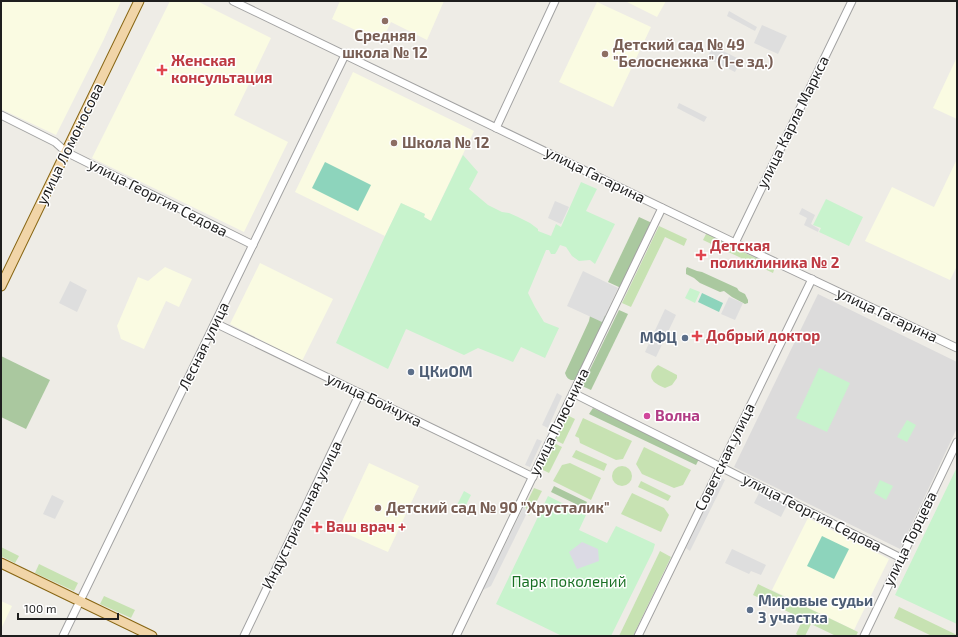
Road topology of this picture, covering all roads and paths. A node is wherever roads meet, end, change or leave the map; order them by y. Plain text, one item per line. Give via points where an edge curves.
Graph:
1 (139, 1) edge
2 (233, 1) edge
3 (555, 1) edge
4 (852, 1) edge
5 (345, 55) junction
6 (1, 115) edge
7 (496, 128) junction
8 (66, 152) junction
9 (662, 208) junction
10 (735, 243) junction
11 (253, 245) junction
12 (812, 279) junction
13 (1, 286) edge
14 (215, 323) junction
15 (957, 348) edge
16 (360, 393) junction
17 (573, 393) junction
18 (957, 442) edge
19 (720, 466) junction
20 (533, 477) junction
21 (901, 558) junction
22 (1, 563) edge
23 (80, 601) junction
24 (63, 636) edge
25 (152, 636) edge
26 (244, 636) edge
27 (456, 636) edge
28 (638, 636) edge
29 (864, 636) edge

1 - 8 main road, улица Ломоносова
2 - 5 street, улица Гагарина
3 - 7 street
4 - 10 street, улица Карла Маркса
5 - 7 street, улица Гагарина
5 - 11 street, Лесная улица
6 - 8 street, улица Георгия Седова via 55,142
7 - 9 street, улица Гагарина
8 - 11 street, улица Георгия Седова
8 - 13 main road, улица Ломоносова
9 - 10 street, улица Гагарина
9 - 17 street, улица Плюснина
10 - 12 street, улица Гагарина
11 - 14 street, Лесная улица
12 - 15 street, улица Гагарина
12 - 19 street, Советская улица
14 - 16 street, улица Бойчука
14 - 23 street, Лесная улица
16 - 20 street, улица Бойчука
16 - 26 street, Индустриальная улица
17 - 19 street, улица Георгия Седова
17 - 20 street, улица Плюснина
18 - 21 street, улица Торцева
19 - 21 street, улица Георгия Седова
19 - 28 street, Советская улица
20 - 27 street, улица Плюснина
21 - 29 street, улица Торцева
22 - 23 main road
23 - 24 street, Лесная улица
23 - 25 main road

